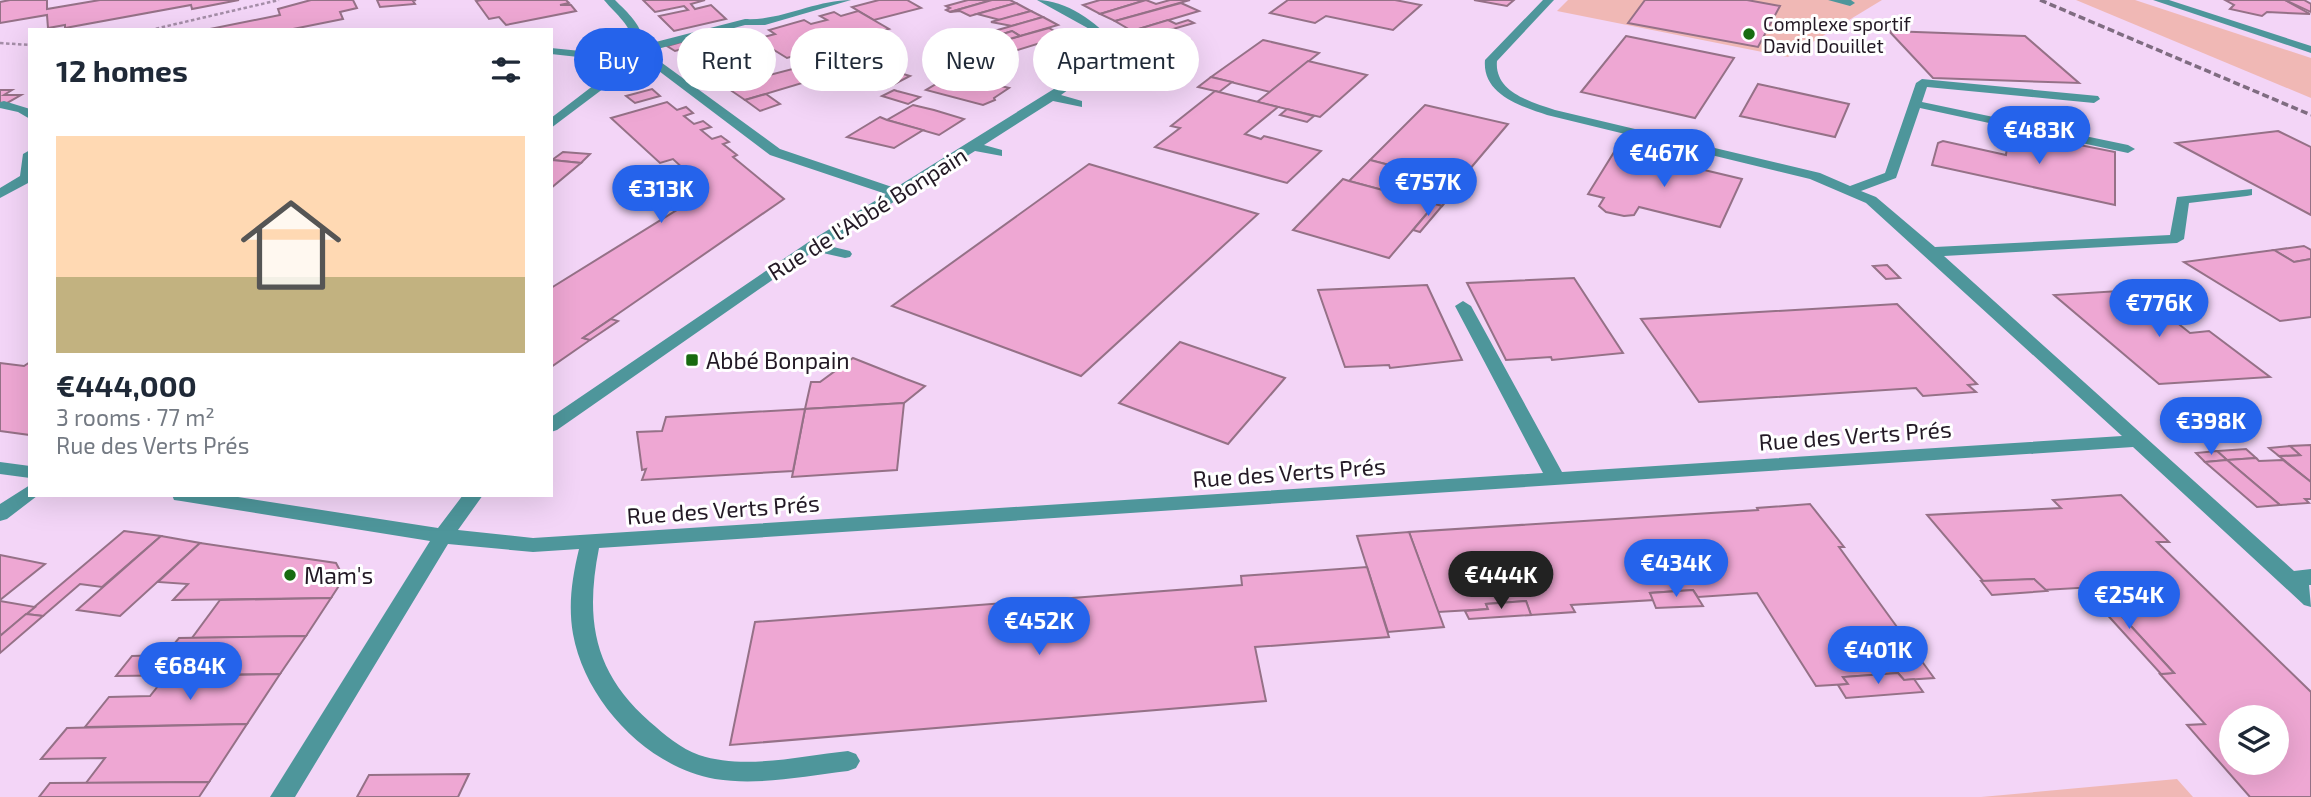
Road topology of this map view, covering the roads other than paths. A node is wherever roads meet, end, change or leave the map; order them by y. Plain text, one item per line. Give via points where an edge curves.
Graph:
1 (609, 0) edge
2 (846, 0) edge
3 (1042, 0) edge
4 (1549, 0) edge
5 (1833, 0) edge
6 (2158, 0) edge
7 (1850, 3) dead end
8 (634, 28) edge
9 (663, 46) edge
10 (2311, 50) edge
11 (553, 51) edge
12 (574, 52) edge
13 (663, 69) edge
14 (592, 91) edge
15 (1051, 96) junction
16 (2094, 99) dead end
17 (1078, 104) dead end
18 (1916, 104) junction
19 (4, 105) dead end
20 (28, 114) edge
21 (553, 122) edge
22 (973, 146) junction
23 (2128, 149) dead end
24 (997, 153) dead end
25 (28, 177) edge
26 (1851, 190) junction
27 (2247, 192) dead end
28 (896, 193) junction
29 (0, 194) edge
30 (812, 246) junction
31 (1931, 252) junction
32 (845, 254) dead end
33 (1463, 306) dead end
34 (553, 425) edge
35 (2138, 441) junction
36 (0, 468) edge
37 (28, 472) edge
38 (1556, 480) junction
39 (28, 493) edge
40 (194, 497) edge
41 (472, 497) edge
42 (0, 514) edge
43 (443, 536) junction
44 (590, 543) junction
45 (2311, 577) edge
46 (2289, 579) junction
47 (2311, 598) edge
48 (848, 761) dead end
49 (282, 797) edge

1 - 8 street
2 - 9 street
3 - 15 street, Rue de l'Abbé Bonpain via 1097,29 1108,44 1105,58
4 - 26 street via 1491,60 1492,78 1505,92 1543,110 1805,173
5 - 7 street
6 - 10 street
11 - 12 street
13 - 28 street via 775,152
14 - 21 street
15 - 17 street
15 - 22 street, Rue de l'Abbé Bonpain
16 - 18 street via 1922,83
18 - 23 street
18 - 26 street via 1891,176
19 - 20 street
22 - 24 street
22 - 28 street, Rue de l'Abbé Bonpain
25 - 29 street
26 - 31 street via 1885,211
27 - 31 street via 2182,200 2177,239
28 - 30 street, Rue de l'Abbé Bonpain
30 - 32 street
30 - 34 street, Rue de l'Abbé Bonpain
31 - 35 street
33 - 38 street
35 - 38 street, Rue des Verts Prés
35 - 46 street
36 - 37 street
38 - 44 street, Rue des Verts Prés
39 - 42 street
40 - 43 street, Rue des Verts Prés
41 - 43 street
43 - 44 street, Rue des Verts Prés via 497,543
43 - 49 street
44 - 48 street via 581,595 582,632 596,674 620,712 696,765 740,770
45 - 46 street
46 - 47 street

